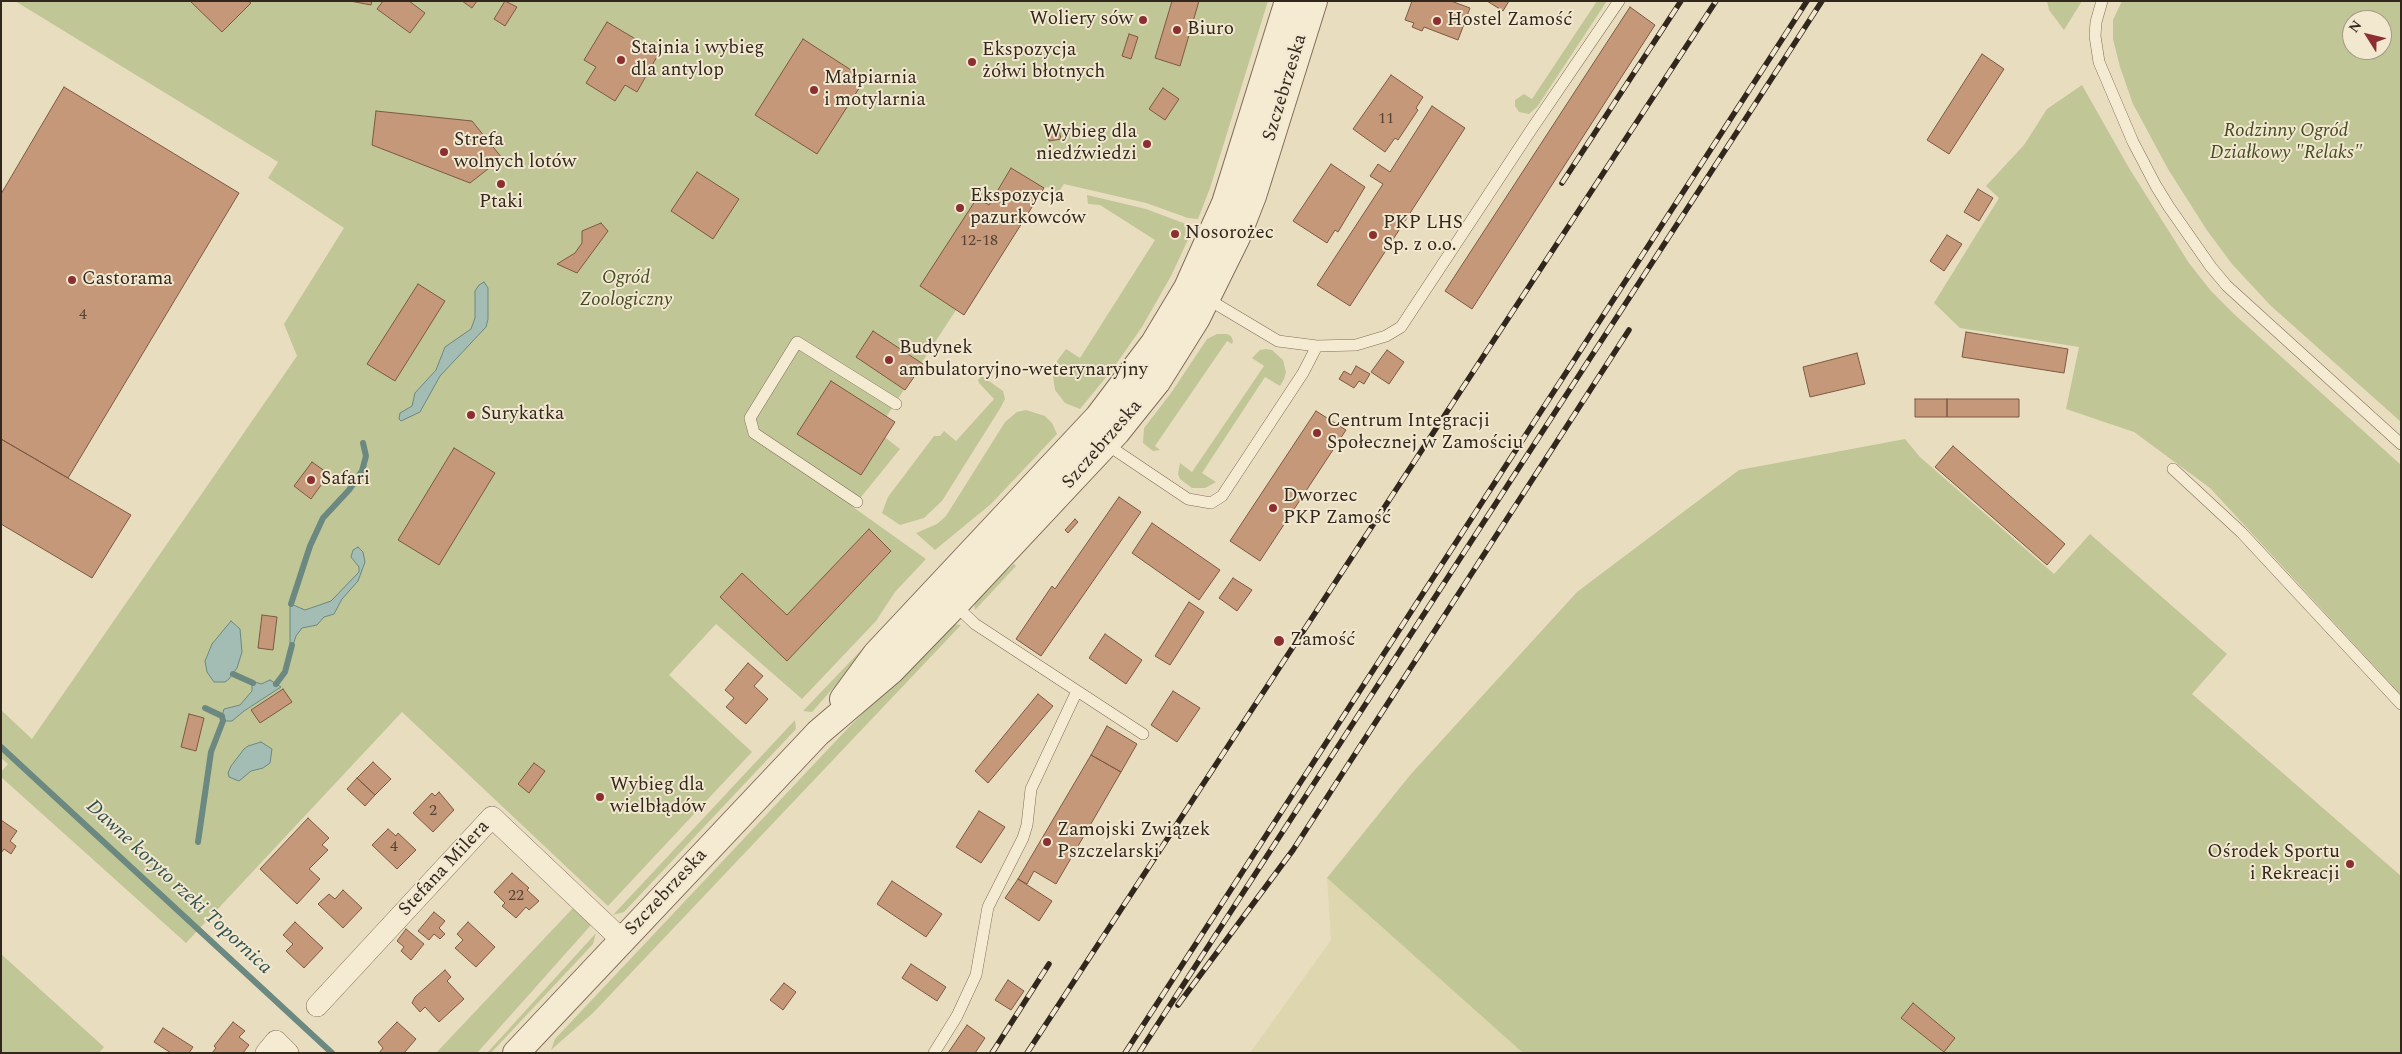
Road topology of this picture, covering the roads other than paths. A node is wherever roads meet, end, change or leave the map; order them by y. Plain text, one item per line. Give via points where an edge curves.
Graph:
1 (1288, 1) edge
2 (1314, 1) edge
3 (1619, 1) edge
4 (2102, 1) edge
5 (1197, 294) junction
6 (1317, 346) junction
7 (896, 404) dead end
8 (1096, 437) junction
9 (2401, 444) edge
10 (2173, 469) dead end
11 (857, 502) dead end
12 (955, 605) junction
13 (1077, 691) junction
14 (2401, 704) edge
15 (818, 733) junction
16 (1143, 734) dead end
17 (622, 940) junction
18 (317, 1006) dead end
19 (518, 1052) edge
20 (266, 1053) edge
21 (288, 1053) edge
22 (934, 1053) edge

1 - 5 street, Szczebrzeska via 1230,188 1211,238
2 - 5 street, Szczebrzeska via 1253,196 1231,252
3 - 6 lane via 1401,327 1386,336 1356,344
4 - 9 lane via 2095,36 2099,62 2136,150 2169,207 2227,286
5 - 6 lane via 1278,341
5 - 8 street, Szczebrzeska via 1115,396
6 - 8 lane via 1222,496 1211,503 1188,500
7 - 11 lane via 797,342 750,418 754,433
8 - 12 street, Szczebrzeska
8 - 15 street, Szczebrzeska via 876,654
10 - 14 lane via 2241,532
12 - 13 lane via 975,624
12 - 15 street, Szczebrzeska via 892,670
13 - 16 lane
13 - 22 lane via 1031,789 1027,825 1022,838 988,906 976,975 957,1016
15 - 17 street, Szczebrzeska
17 - 18 street, Stefana Milera via 492,817
17 - 19 street, Szczebrzeska
20 - 21 street via 276,1041

